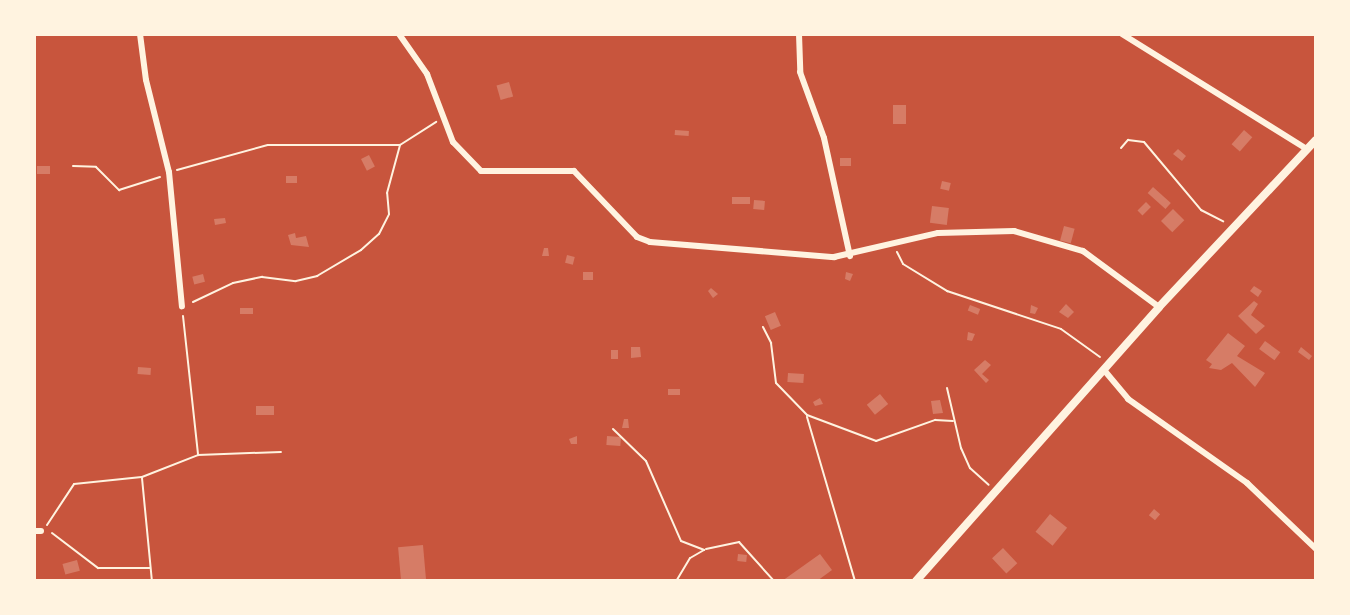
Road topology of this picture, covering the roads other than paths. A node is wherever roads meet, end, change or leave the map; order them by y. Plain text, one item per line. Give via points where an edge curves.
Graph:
1 (140, 34) edge
2 (399, 34) edge
3 (799, 34) edge
4 (1122, 34) edge
5 (1316, 140) edge
6 (1307, 149) junction
7 (850, 256) junction
8 (182, 306) road end
9 (1159, 307) junction
10 (1108, 367) junction
11 (1316, 549) edge
12 (916, 581) edge

1 - 8 street via 169,172
2 - 7 street via 427,74 453,142 481,171 574,171 637,237 650,242
3 - 7 street via 800,72 824,138
4 - 6 street
5 - 6 main road
6 - 9 main road
7 - 9 street via 961,230 1041,237 1083,251
9 - 10 main road
10 - 11 street via 1128,399 1247,483
10 - 12 main road

